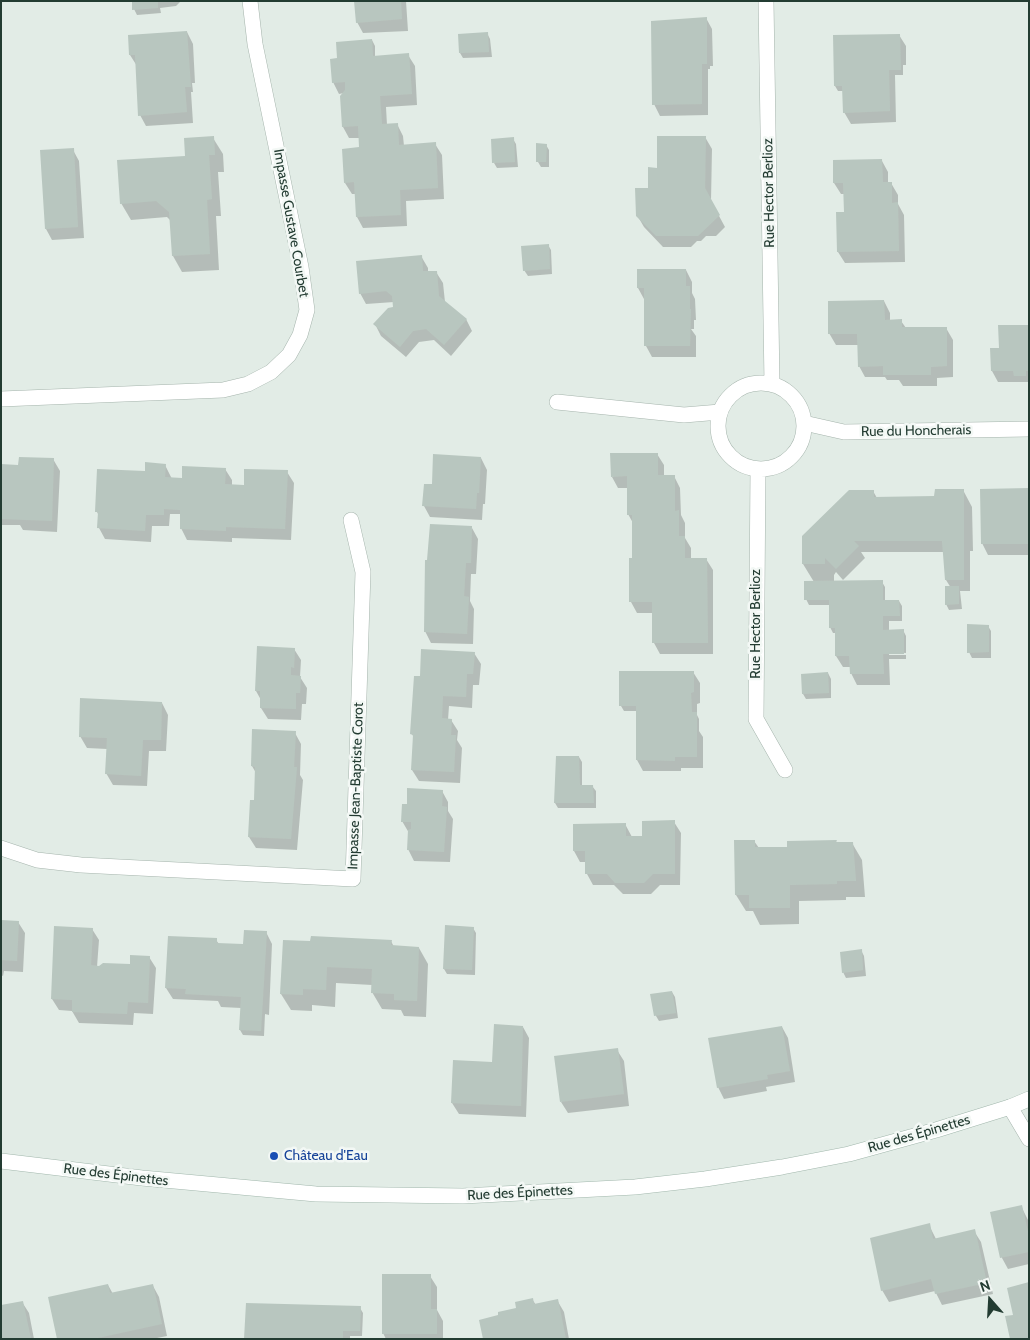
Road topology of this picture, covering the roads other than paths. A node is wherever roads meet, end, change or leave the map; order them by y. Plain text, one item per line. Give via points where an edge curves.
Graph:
1 (250, 1) edge
2 (766, 1) edge
3 (772, 384) junction
4 (1, 399) edge
5 (557, 402) dead end
6 (720, 412) junction
7 (804, 422) junction
8 (1029, 429) edge
9 (758, 469) junction
10 (351, 520) dead end
11 (785, 770) dead end
12 (1, 848) edge
13 (1029, 1099) edge
14 (1010, 1108) junction
15 (1029, 1139) edge
16 (1, 1160) edge

1 - 4 street, Impasse Gustave Courbet via 255,44 301,266 307,310 300,335 289,355 272,372 248,384 223,390
2 - 3 street, Rue Hector Berlioz
3 - 6 street via 746,386 735,392
3 - 7 street via 794,398
5 - 6 street via 684,414
6 - 9 street via 718,425 725,450 745,466
7 - 8 street, Rue du Honcherais via 844,432
7 - 9 street via 803,437 796,451 786,461
9 - 11 street, Rue Hector Berlioz via 756,719
10 - 12 street, Impasse Jean-Baptiste Corot via 363,572 353,879 80,865 37,860
13 - 14 street, Rue des Épinettes
14 - 15 street
14 - 16 street, Rue des Épinettes via 849,1154 782,1167 705,1180 581,1190 421,1197 316,1194 142,1178

